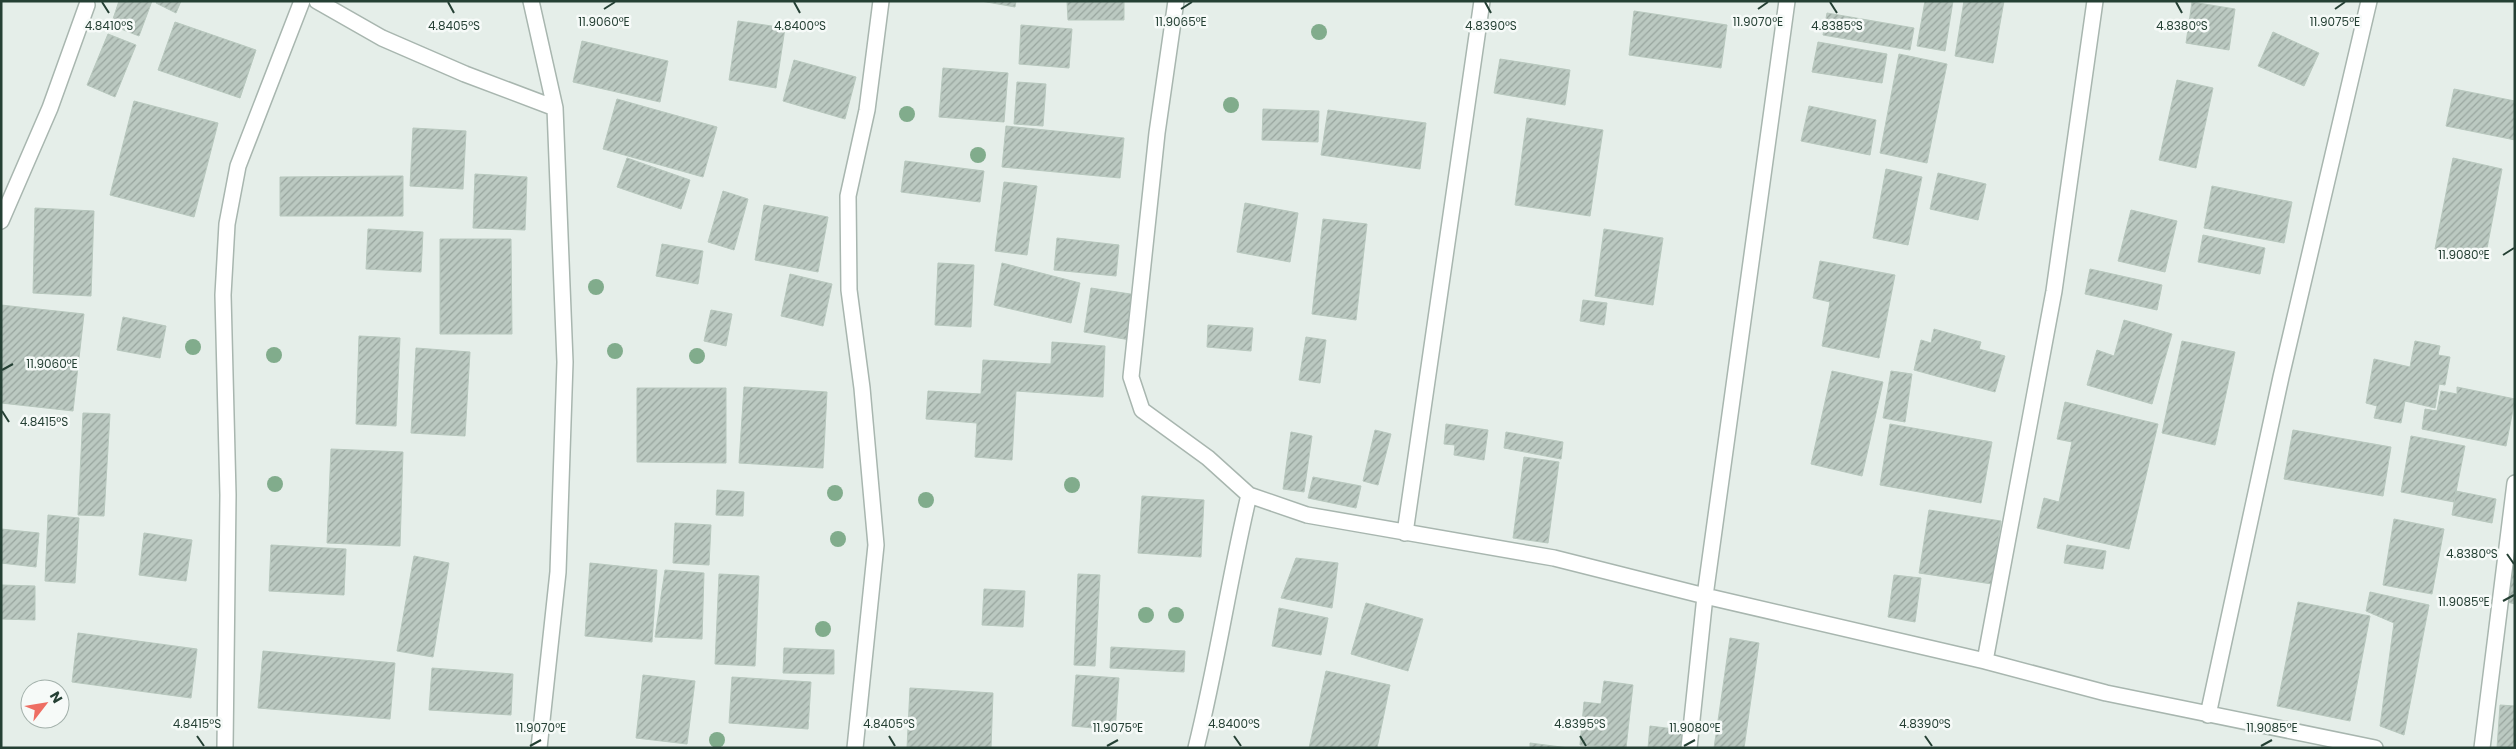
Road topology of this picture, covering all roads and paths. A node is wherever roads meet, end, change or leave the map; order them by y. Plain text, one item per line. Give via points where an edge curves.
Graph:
1 (302, 1) edge
2 (317, 1) edge
3 (531, 1) edge
4 (881, 1) edge
5 (1176, 1) edge
6 (1482, 1) edge
7 (1787, 1) edge
8 (2095, 1) edge
9 (2368, 1) edge
10 (87, 5) dead end
11 (555, 108) junction
12 (1, 221) edge
13 (2515, 483) edge
14 (1249, 495) junction
15 (1405, 533) junction
16 (1705, 596) junction
17 (1986, 661) junction
18 (2208, 716) junction
19 (225, 748) edge
20 (539, 748) edge
21 (855, 748) edge
22 (1196, 748) edge
23 (1689, 748) edge
24 (2376, 748) edge
25 (2482, 748) edge

1 - 19 street via 238,166 227,224 223,295 228,495
2 - 11 street via 382,38
3 - 11 street
4 - 21 street via 867,110 848,196 849,290 862,388 876,545
5 - 14 street via 1157,134 1131,377 1142,410 1208,458
6 - 15 street
7 - 16 street
8 - 17 street via 2054,292
9 - 18 street via 2281,377
10 - 12 street via 50,108
11 - 20 street via 565,362 558,572
13 - 25 street
14 - 15 street via 1307,515
14 - 22 street
15 - 16 street via 1554,558
16 - 17 street
16 - 23 street
17 - 18 street
18 - 24 street

